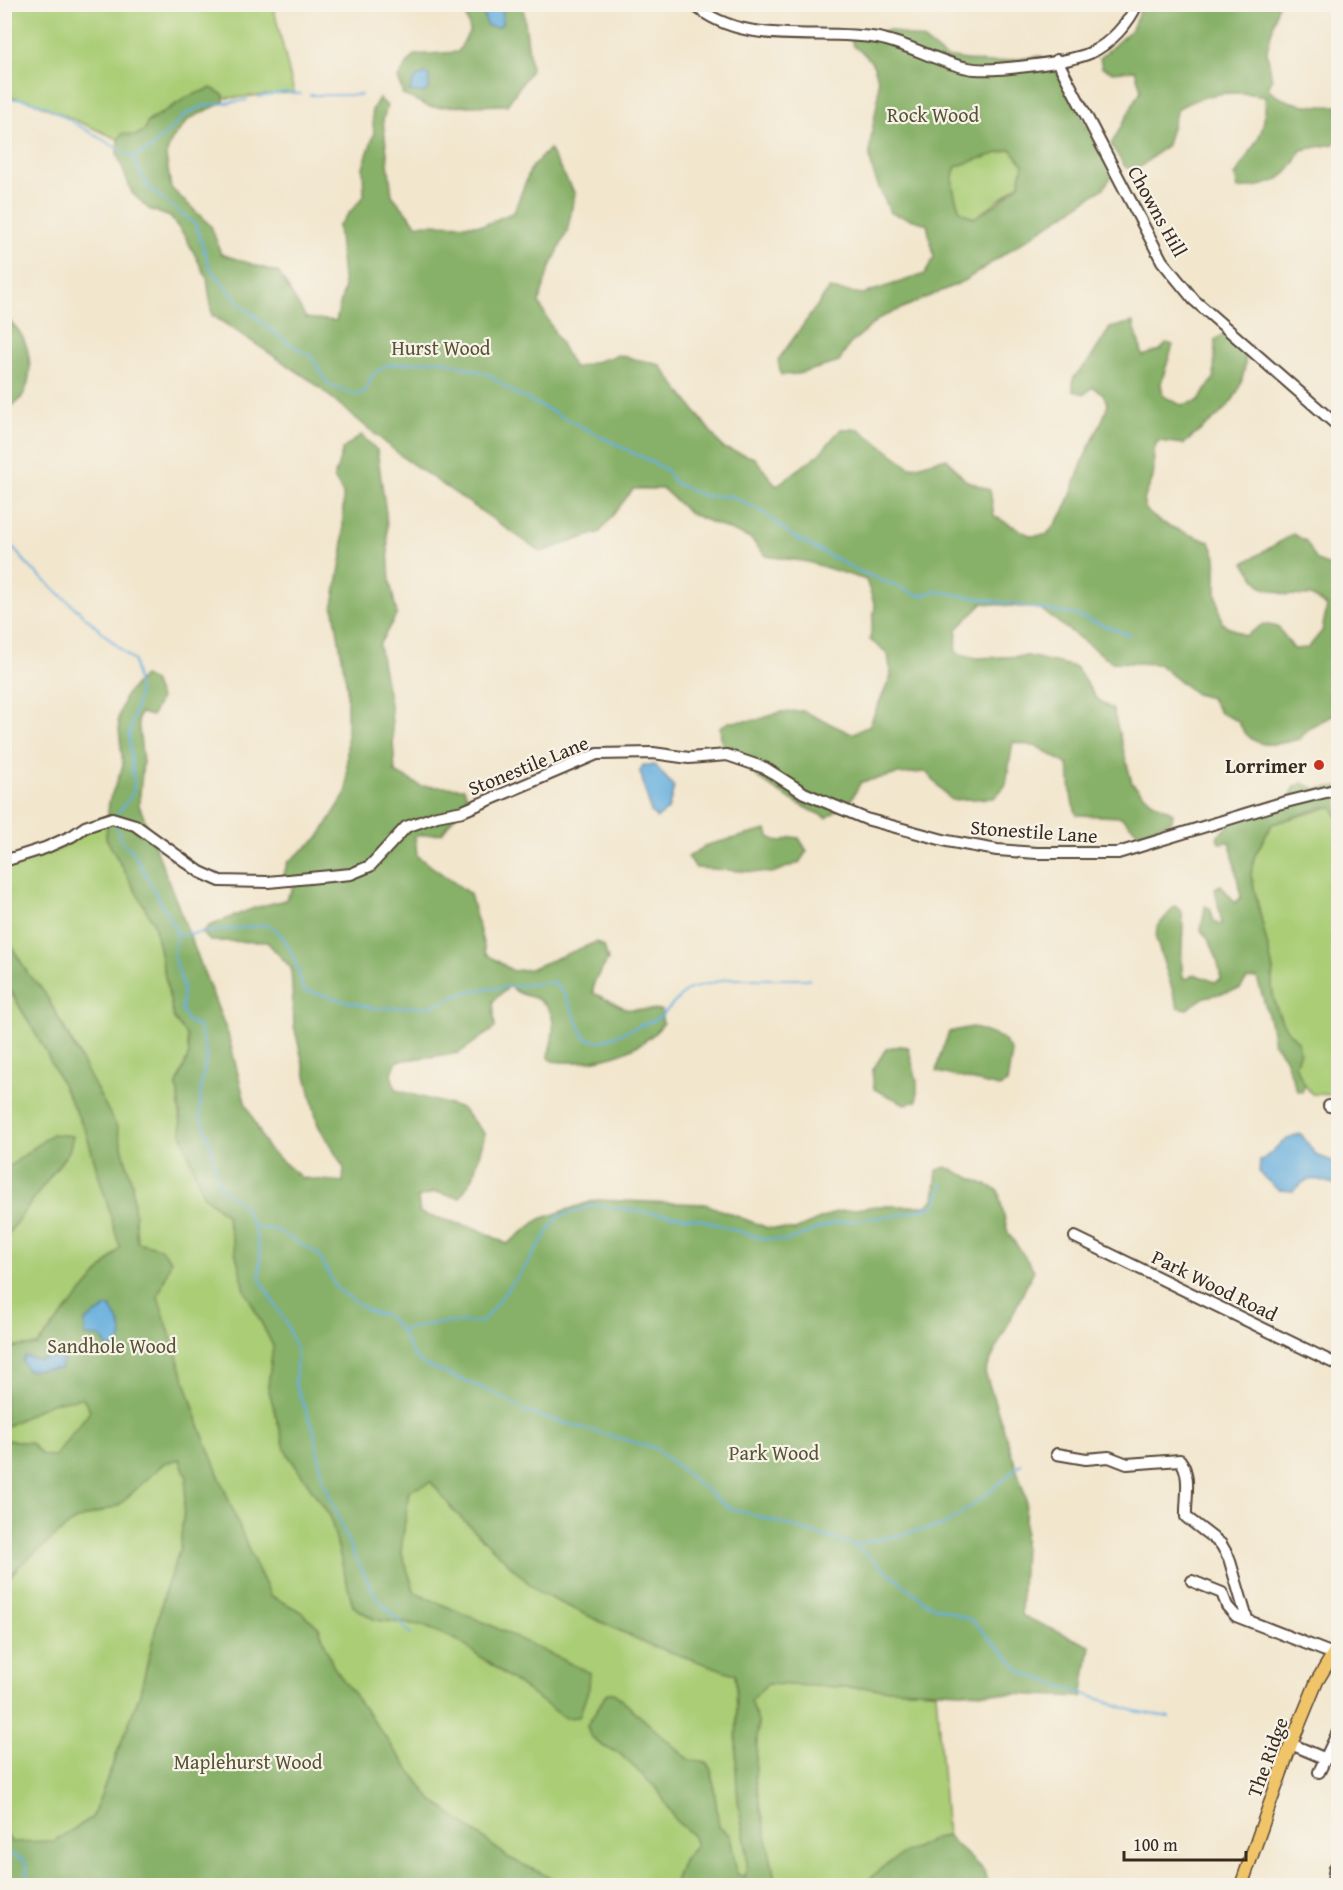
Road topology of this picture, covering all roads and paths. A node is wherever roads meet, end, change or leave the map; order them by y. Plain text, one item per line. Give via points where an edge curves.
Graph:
1 (693, 4) edge
2 (1137, 4) edge
3 (1057, 60) junction
4 (1338, 426) edge
5 (1338, 789) edge
6 (4, 861) edge
7 (1075, 1237) dead end
8 (1338, 1365) edge
9 (1057, 1454) dead end
10 (1192, 1581) dead end
11 (1247, 1619) junction
12 (1336, 1650) edge
13 (1338, 1732) edge
14 (1291, 1744) junction
15 (1326, 1759) junction
16 (1319, 1772) dead end
17 (1335, 1868) dead end
18 (1241, 1886) edge
19 (1332, 1886) edge

1 - 3 street via 712,19 737,28 878,38 970,69
2 - 3 street via 1125,25 1107,42 1090,53
3 - 4 street, Chowns Hill via 1162,261 1194,300
5 - 6 street, Stonestile Lane via 1126,852 1037,853 947,841 866,819 804,793 765,768 727,755 689,758 653,753 597,754 463,811 406,827 370,866 351,874 268,882 220,881 200,872 135,825 112,818 45,848
7 - 8 street, Park Wood Road
9 - 11 street via 1086,1459 1109,1457 1127,1464 1180,1460 1188,1495 1186,1517 1221,1544
10 - 11 street via 1222,1593 1236,1616
11 - 12 street
12 - 14 main road, The Ridge via 1317,1681
13 - 15 street
14 - 15 street
14 - 18 main road, The Ridge
15 - 16 street
17 - 19 street

